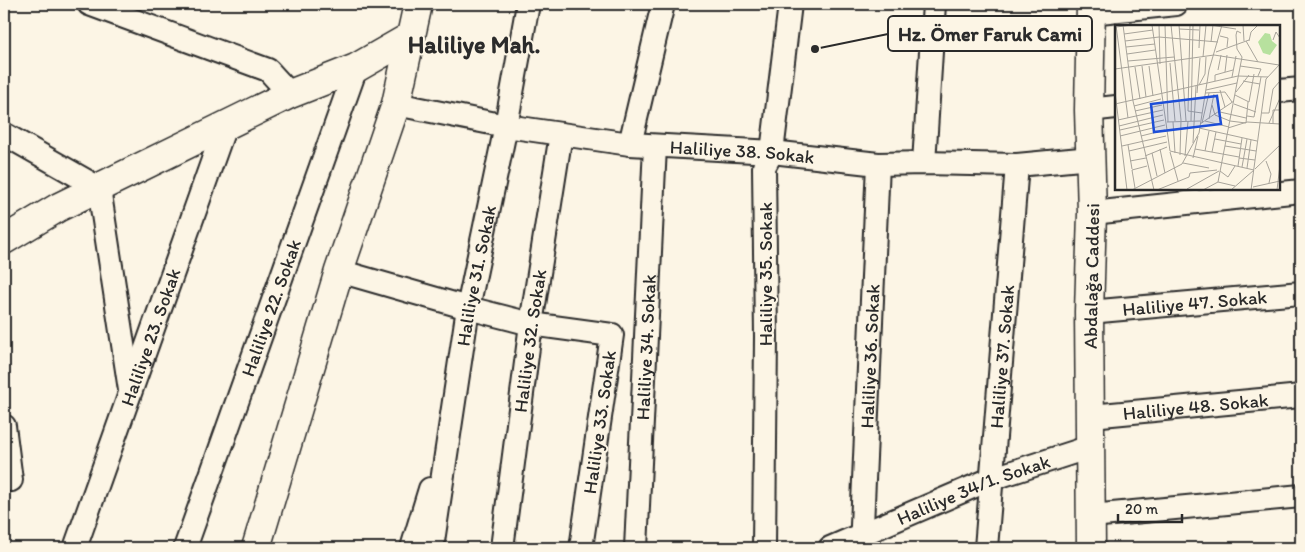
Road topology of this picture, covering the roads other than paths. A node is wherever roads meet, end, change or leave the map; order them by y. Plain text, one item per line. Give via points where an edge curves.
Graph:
1 (90, 4) edge
2 (418, 4) edge
3 (528, 4) edge
4 (663, 4) edge
5 (790, 4) edge
6 (934, 4) edge
7 (1176, 4) edge
8 (1091, 8) edge
9 (410, 37) junction
10 (356, 68) junction
11 (1301, 89) edge
12 (1280, 91) edge
13 (290, 94) junction
14 (396, 104) junction
15 (1115, 107) edge
16 (1089, 110) junction
17 (224, 126) junction
18 (506, 126) junction
19 (4, 134) edge
20 (561, 134) junction
21 (630, 144) junction
22 (655, 146) junction
23 (772, 152) junction
24 (1091, 158) junction
25 (924, 162) junction
26 (878, 164) junction
27 (1017, 165) junction
28 (99, 188) junction
29 (1301, 191) edge
30 (1092, 213) junction
31 (4, 240) edge
32 (339, 271) junction
33 (1301, 293) edge
34 (468, 308) junction
35 (1089, 312) junction
36 (531, 324) junction
37 (612, 335) junction
38 (646, 338) junction
39 (130, 394) junction
40 (1301, 396) edge
41 (452, 414) junction
42 (1091, 416) junction
43 (4, 426) edge
44 (1090, 446) junction
45 (991, 479) junction
46 (11, 480) dead end
47 (1301, 496) edge
48 (1091, 516) junction
49 (861, 541) edge
50 (75, 548) edge
51 (185, 548) edge
52 (256, 548) edge
53 (412, 548) edge
54 (432, 548) edge
55 (502, 548) edge
56 (580, 548) edge
57 (636, 548) edge
58 (764, 548) edge
59 (830, 548) edge
60 (986, 548) edge
61 (1092, 548) edge

1 - 13 street via 268,70
2 - 9 street
3 - 18 street, Haliliye 31. Sokak
4 - 21 street
5 - 23 street, Haliliye 35. Sokak
6 - 25 street
7 - 8 street
8 - 16 street, Abdalağa Caddesi
9 - 10 street
9 - 14 street
10 - 13 street
10 - 51 street, Haliliye 22. Sokak
11 - 12 street
13 - 17 street
14 - 18 street, Haliliye 38. Sokak
14 - 32 street
15 - 16 street
16 - 24 street, Abdalağa Caddesi
17 - 28 street
17 - 39 street, Haliliye 23. Sokak
18 - 20 street, Haliliye 38. Sokak
18 - 34 street, Haliliye 31. Sokak
19 - 28 street
20 - 21 street, Haliliye 38. Sokak
20 - 36 street, Haliliye 32. Sokak
21 - 22 street, Haliliye 38. Sokak
22 - 23 street, Haliliye 38. Sokak
22 - 38 street, Haliliye 34. Sokak
23 - 26 street, Haliliye 38. Sokak
23 - 58 street, Haliliye 35. Sokak via 764,167
24 - 27 street, Haliliye 38. Sokak
24 - 30 street, Abdalağa Caddesi
25 - 26 street, Haliliye 38. Sokak
25 - 27 street, Haliliye 38. Sokak
26 - 49 street, Haliliye 36. Sokak
27 - 45 street, Haliliye 37. Sokak
28 - 31 street via 59,207
28 - 39 street
29 - 30 street
30 - 35 street, Abdalağa Caddesi
32 - 34 street, Haliliye 33. Sokak
32 - 52 street
33 - 35 street, Haliliye 47. Sokak
34 - 36 street, Haliliye 33. Sokak
34 - 41 street, Haliliye 31. Sokak
35 - 42 street, Abdalağa Caddesi
36 - 37 street, Haliliye 33. Sokak
36 - 55 street, Haliliye 32. Sokak
37 - 38 street
37 - 56 street, Haliliye 33. Sokak
38 - 57 street, Haliliye 34. Sokak
39 - 50 street, Haliliye 23. Sokak
40 - 42 street, Haliliye 48. Sokak
41 - 53 street
41 - 54 street, Haliliye 31. Sokak
42 - 44 street, Abdalağa Caddesi
43 - 46 street
44 - 45 street, Haliliye 34/1. Sokak
44 - 48 street, Abdalağa Caddesi
45 - 49 street, Haliliye 34/1. Sokak
45 - 60 street, Haliliye 37. Sokak
47 - 48 street
48 - 61 street, Abdalağa Caddesi
49 - 59 street, Haliliye 34/1. Sokak

